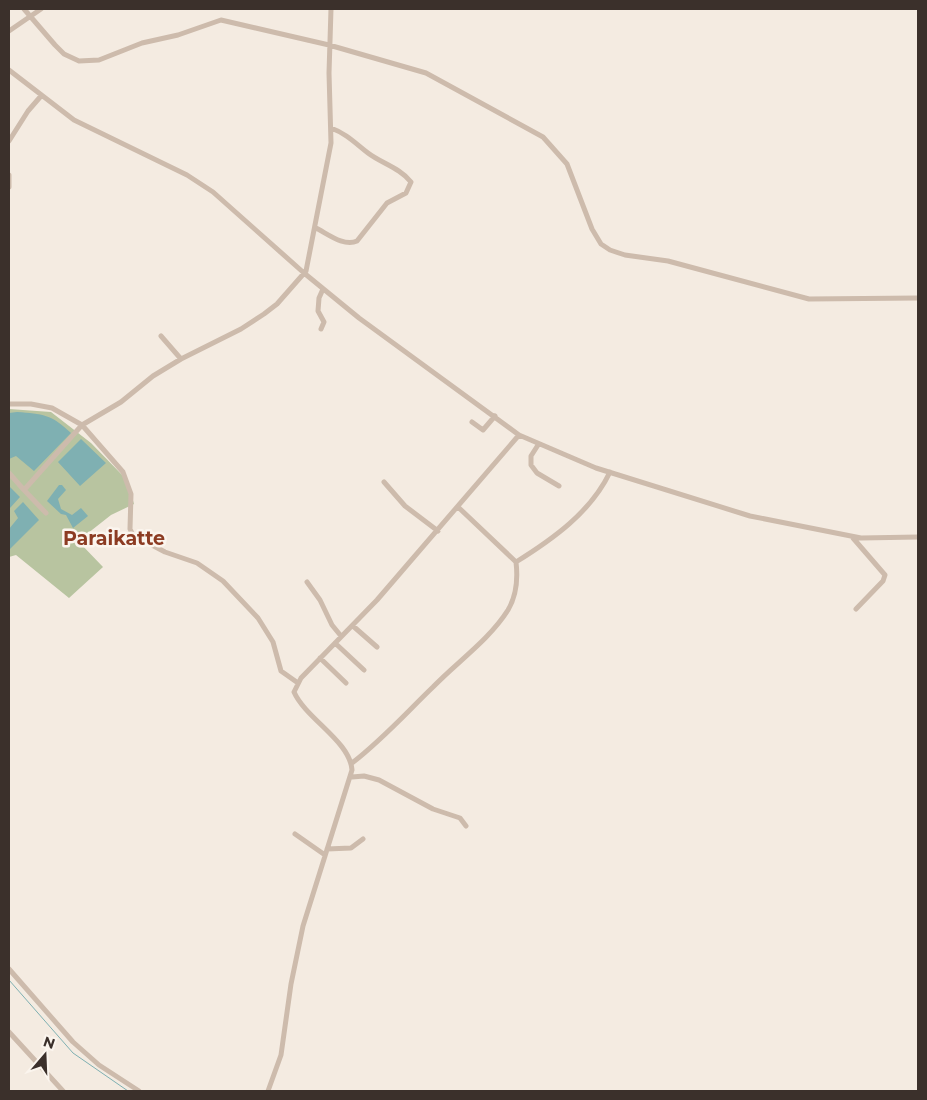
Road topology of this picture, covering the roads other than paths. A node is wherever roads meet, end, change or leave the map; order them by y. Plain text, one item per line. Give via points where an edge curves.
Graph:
1 (24, 9) edge
2 (41, 9) edge
3 (331, 9) edge
4 (31, 17) junction
5 (9, 31) edge
6 (329, 45) junction
7 (9, 70) edge
8 (41, 96) junction
9 (332, 128) junction
10 (9, 141) edge
11 (9, 175) edge
12 (9, 187) edge
13 (316, 228) junction
14 (304, 273) junction
15 (323, 289) junction
16 (918, 298) edge
17 (321, 329) dead end
18 (161, 336) dead end
19 (180, 359) junction
20 (9, 404) edge
21 (495, 416) junction
22 (472, 422) dead end
23 (82, 425) junction
24 (519, 435) junction
25 (538, 445) junction
26 (610, 472) junction
27 (9, 474) edge
28 (384, 482) dead end
29 (559, 486) dead end
30 (24, 490) junction
31 (458, 507) junction
32 (46, 513) dead end
33 (438, 531) junction
34 (853, 537) junction
35 (918, 537) edge
36 (516, 562) junction
37 (307, 582) dead end
38 (856, 610) dead end
39 (353, 626) junction
40 (341, 636) junction
41 (335, 643) junction
42 (377, 647) dead end
43 (320, 658) junction
44 (364, 670) dead end
45 (298, 683) junction
46 (346, 683) dead end
47 (352, 763) junction
48 (352, 777) junction
49 (466, 826) dead end
50 (295, 834) dead end
51 (363, 839) dead end
52 (326, 852) junction
53 (9, 969) edge
54 (9, 1032) edge
55 (63, 1091) edge
56 (139, 1091) edge
57 (268, 1091) edge

1 - 4 street
2 - 4 street
3 - 6 street
4 - 5 street
4 - 6 street via 64,54 79,61 99,60 142,43 221,20
6 - 9 street
6 - 16 street via 432,76 543,137 567,164 601,244 616,253 668,261 809,299
7 - 8 street
8 - 10 street
8 - 14 street via 74,120 200,182
9 - 13 street
9 - 13 street via 350,137 368,154 411,182 406,193 387,203 357,241 351,244
11 - 12 street
13 - 14 street
14 - 15 street
14 - 19 street via 264,314
15 - 17 street via 318,306 324,322
15 - 21 street
18 - 19 street
19 - 23 street via 121,402
20 - 23 street via 52,408
21 - 22 street via 483,430
21 - 24 street
23 - 30 street
23 - 45 street via 123,472 131,494 130,529 133,535 165,552 196,563 222,581 258,618 273,642 281,671
24 - 25 street
24 - 31 street
25 - 26 street
25 - 29 street via 531,456 531,465 537,473
26 - 34 street via 750,516
26 - 36 street via 602,489 575,518
27 - 30 street
28 - 33 street via 405,506
30 - 32 street
31 - 33 street
31 - 36 street
33 - 39 street
34 - 35 street
34 - 38 street via 885,575
36 - 47 street via 516,589 499,622 390,731
37 - 40 street
39 - 40 street
39 - 42 street
40 - 41 street
41 - 43 street
41 - 44 street
43 - 45 street
43 - 46 street
45 - 47 street via 294,692 296,697 347,753
47 - 48 street
48 - 49 street via 379,780 433,809 460,818
48 - 52 street
50 - 52 street
51 - 52 street via 351,848
52 - 57 street via 302,926 282,1055
53 - 56 street via 73,1042 99,1065
54 - 55 street

